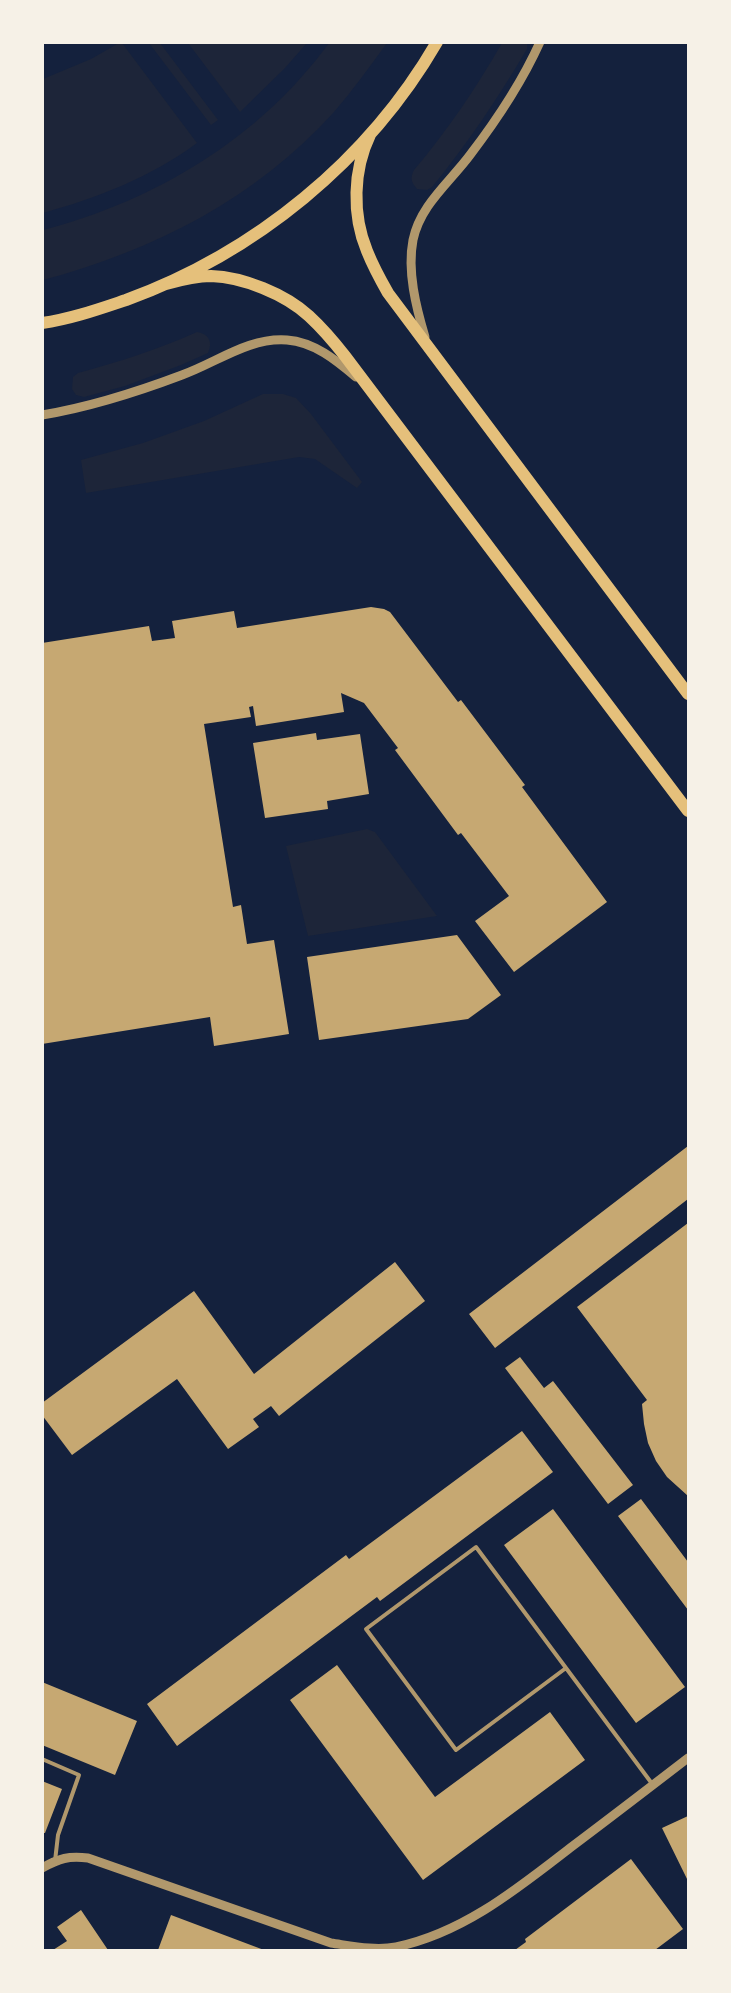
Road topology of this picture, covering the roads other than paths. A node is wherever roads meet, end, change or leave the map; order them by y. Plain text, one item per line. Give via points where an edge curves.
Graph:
1 (437, 42) edge
2 (540, 42) edge
3 (370, 135) junction
4 (166, 284) junction
5 (42, 323) edge
6 (428, 349) junction
7 (368, 388) junction
8 (42, 415) edge
9 (688, 694) edge
10 (688, 811) edge
11 (566, 1668) junction
12 (688, 1758) edge
13 (42, 1759) edge
14 (652, 1785) junction
15 (55, 1861) junction
16 (42, 1868) edge

1 - 3 main road via 399,100
2 - 6 street via 504,106 470,155 431,202 417,227 413,240 413,280
3 - 4 main road via 328,178 287,212 237,247
3 - 6 main road via 356,182 359,220 366,250 388,293
4 - 5 main road via 101,309
4 - 7 main road via 210,276 261,287 307,314 345,356
6 - 9 main road
7 - 8 street via 325,353 306,344 286,340 243,347 185,374 128,394
7 - 10 main road
11 - 11 lane via 476,1547 366,1629 456,1750
11 - 14 lane
12 - 14 street
13 - 15 lane via 80,1775 58,1835
14 - 15 street via 516,1890 477,1916 433,1937 394,1947 361,1948 331,1943 88,1858 71,1856
15 - 16 street

